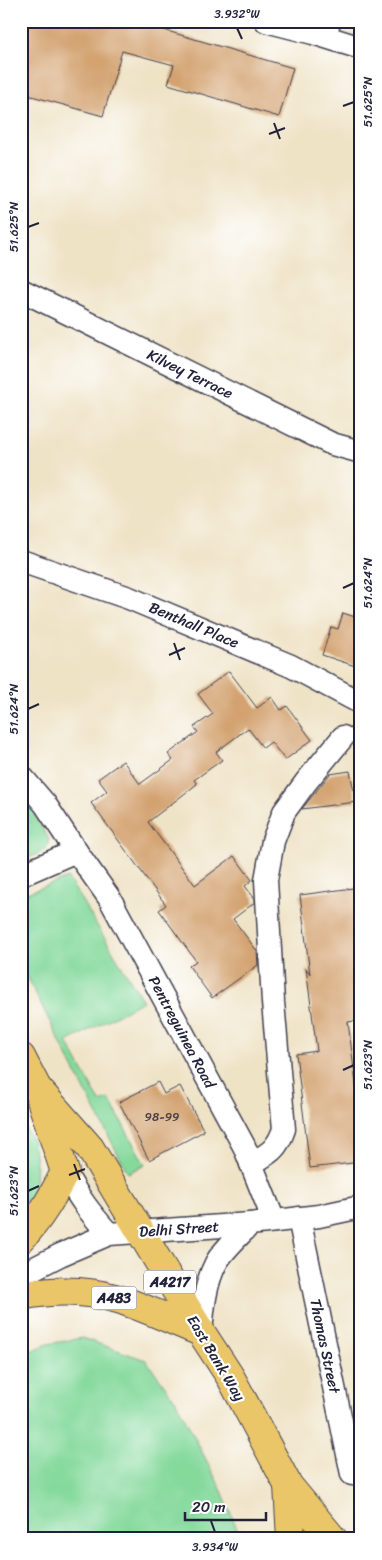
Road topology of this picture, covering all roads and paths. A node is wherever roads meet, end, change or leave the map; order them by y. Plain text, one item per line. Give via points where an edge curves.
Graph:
1 (266, 21) edge
2 (332, 30) edge
3 (361, 48) edge
4 (21, 290) edge
5 (361, 452) edge
6 (21, 561) edge
7 (361, 703) edge
8 (343, 737) dead end
9 (21, 776) edge
10 (76, 851) junction
11 (21, 875) edge
12 (21, 1057) edge
13 (37, 1088) junction
14 (251, 1164) junction
15 (65, 1172) junction
16 (361, 1207) edge
17 (299, 1218) junction
18 (274, 1221) junction
19 (250, 1224) junction
20 (139, 1231) junction
21 (109, 1234) junction
22 (21, 1239) edge
23 (21, 1275) edge
24 (21, 1296) edge
25 (201, 1332) junction
26 (352, 1474) dead end
27 (288, 1485) junction
28 (291, 1539) edge
29 (333, 1539) edge

1 - 2 street
2 - 3 street
4 - 5 street, Kilvey Terrace via 332,444
6 - 7 street, Benthall Place via 129,598 291,666
8 - 14 street via 284,812 273,841 266,880 272,1002 284,1129 272,1152
9 - 10 street, Pentreguinea Road via 45,804
10 - 11 street
10 - 14 street, Pentreguinea Road via 110,899
12 - 13 main road, East Bank Way
13 - 15 main road, East Bank Way
13 - 20 main road, East Bank Way via 90,1148
14 - 18 street, Pentreguinea Road
15 - 21 street via 87,1209
15 - 22 main road via 46,1209
16 - 17 street, Delhi Street
17 - 18 street, Delhi Street
17 - 26 street, Thomas Street
18 - 19 street, Delhi Street
19 - 20 street, Delhi Street
19 - 25 street, Delhi Street via 216,1262 203,1308
20 - 21 street, Delhi Street
20 - 25 main road, East Bank Way / A4217
21 - 23 street, Delhi Street
24 - 25 main road, A483 via 87,1293 117,1299
25 - 27 main road, East Bank Way
27 - 28 main road, East Bank Way
27 - 29 main road, East Bank Way

